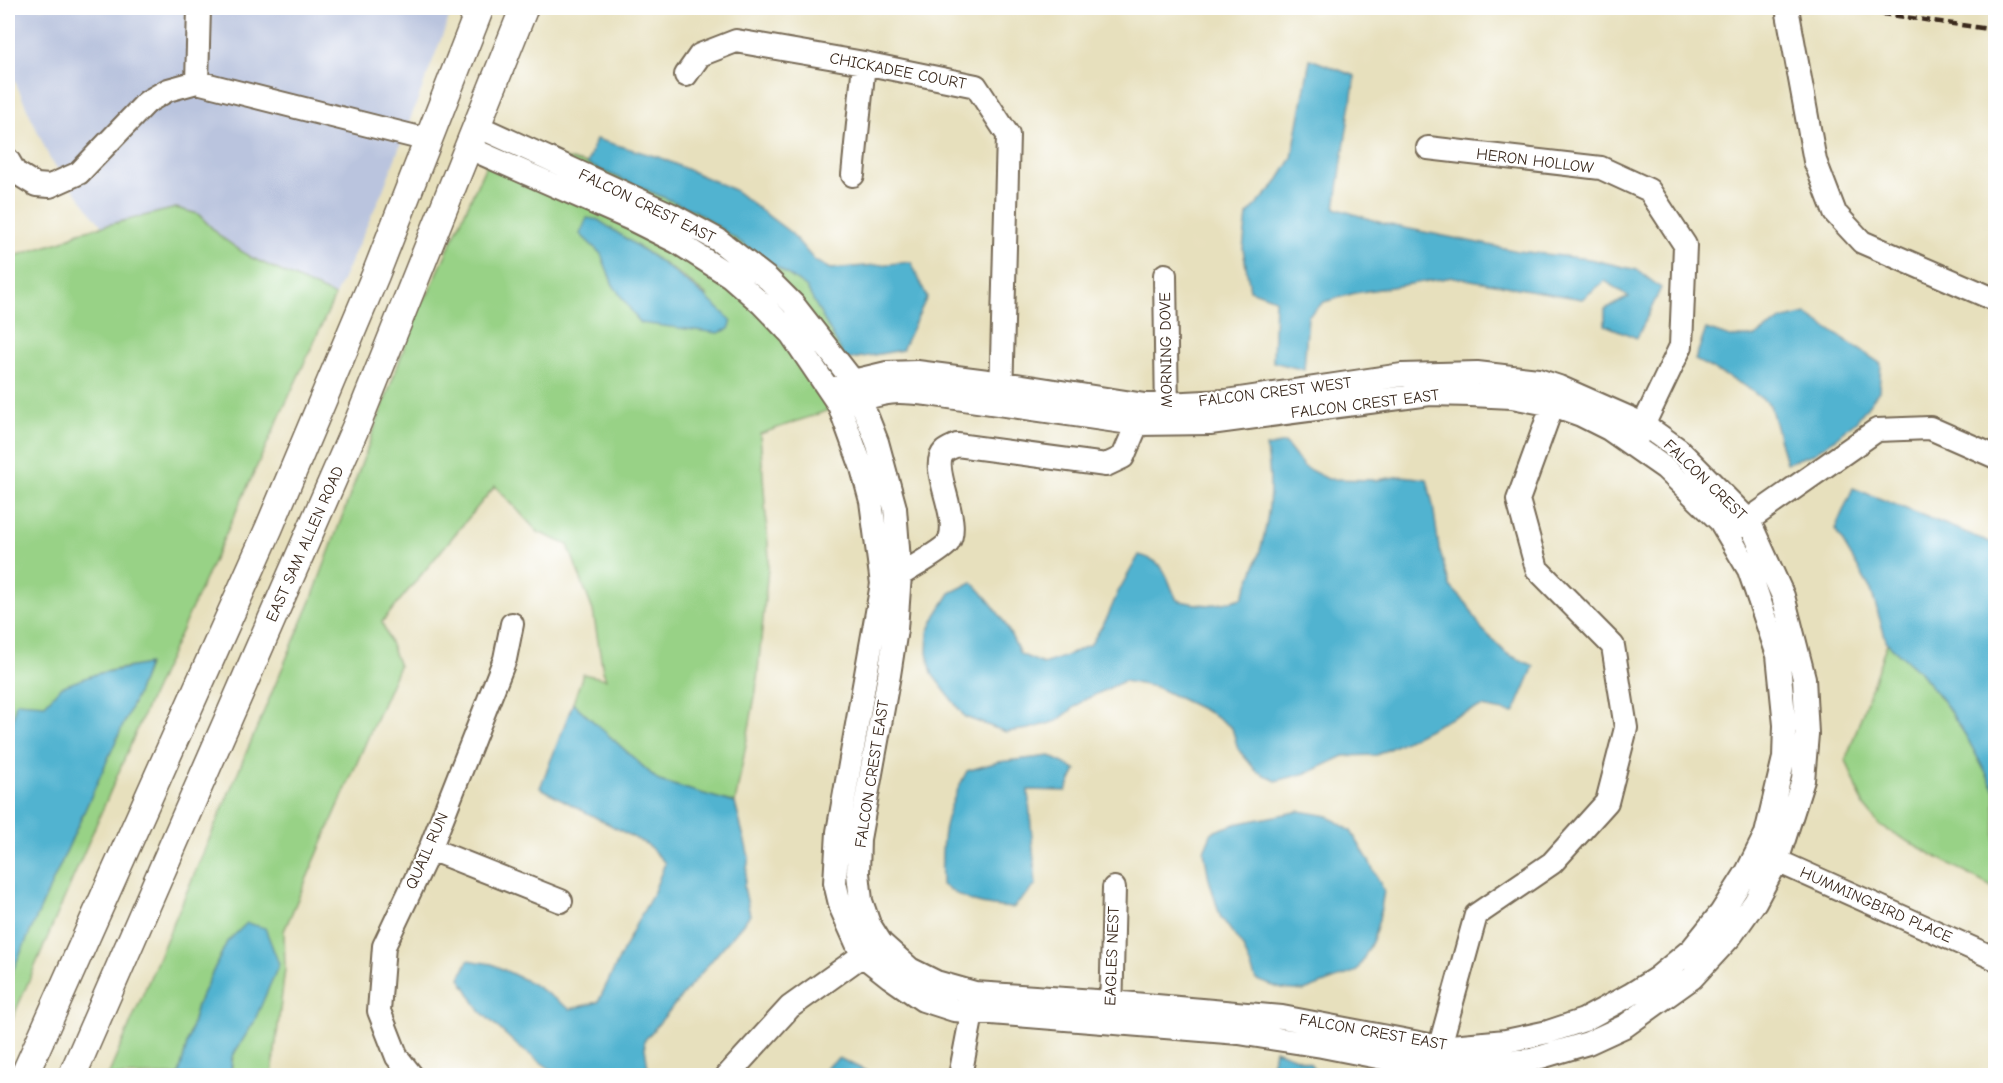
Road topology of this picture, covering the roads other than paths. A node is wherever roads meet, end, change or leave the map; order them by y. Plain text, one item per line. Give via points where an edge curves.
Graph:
1 (200, 8) edge
2 (480, 8) edge
3 (524, 8) edge
4 (1787, 8) edge
5 (864, 63) junction
6 (686, 75) dead end
7 (197, 82) junction
8 (472, 136) junction
9 (428, 140) junction
10 (1428, 148) dead end
11 (8, 160) edge
12 (852, 175) dead end
13 (683, 233) junction
14 (1165, 275) dead end
15 (1995, 300) edge
16 (857, 391) junction
17 (1002, 394) junction
18 (1556, 396) junction
19 (834, 398) junction
20 (1167, 413) junction
21 (1141, 414) junction
22 (1643, 424) junction
23 (1633, 445) junction
24 (1995, 457) edge
25 (1749, 521) junction
26 (1728, 534) junction
27 (891, 579) junction
28 (512, 624) dead end
29 (1804, 678) junction
30 (1780, 680) junction
31 (430, 849) junction
32 (1767, 856) junction
33 (1114, 888) dead end
34 (561, 901) dead end
35 (872, 949) junction
36 (1995, 959) edge
37 (1648, 997) junction
38 (974, 1002) junction
39 (1111, 1012) junction
40 (1298, 1031) junction
41 (1440, 1047) junction
42 (1433, 1072) edge
43 (24, 1076) edge
44 (72, 1076) edge
45 (412, 1076) edge
46 (727, 1076) edge
47 (960, 1076) edge

1 - 7 street
2 - 9 main road
3 - 8 main road, EAST SAM ALLEN ROAD
4 - 15 street via 1815,161 1835,213 1862,242
5 - 6 street, CHICKADEE COURT via 736,41 700,55
5 - 12 street
5 - 17 street, CHICKADEE COURT via 976,86 1008,135
7 - 9 street
7 - 11 street via 168,90 147,102 79,173 50,186 36,185 15,172
8 - 13 street, FALCON CREST EAST via 660,209
8 - 44 main road, EAST SAM ALLEN ROAD via 358,422
9 - 43 main road via 269,528
10 - 22 street, HERON HOLLOW via 1601,168 1649,190 1685,245 1681,346
13 - 16 street, FALCON CREST EAST via 731,249 768,279 793,304
13 - 19 street, FALCON CREST EAST via 791,334
14 - 20 street, MORNING DOVE
16 - 17 street, FALCON CREST WEST via 887,373 917,372
16 - 19 street, FALCON CREST WEST
16 - 27 street, FALCON CREST EAST via 877,442 895,508
17 - 21 street, FALCON CREST WEST
18 - 20 street, FALCON CREST WEST via 1538,380 1477,373 1402,375 1380,389 1226,401
18 - 22 street, FALCON CREST WEST
18 - 23 street
18 - 41 street via 1518,500 1537,569 1613,646 1626,728 1607,802 1552,863 1476,915
19 - 27 street, FALCON CREST EAST via 862,468
20 - 21 street, FALCON CREST WEST
21 - 27 street via 1123,457 1106,465 957,445 944,452 939,463 950,508 949,541
22 - 23 street, HERON HOLLOW
22 - 25 street, FALCON CREST via 1678,449
23 - 26 street via 1690,490
24 - 25 street via 1930,428 1877,430
25 - 26 street
25 - 29 street, FALCON CREST via 1783,596
26 - 30 street via 1749,570 1766,617 1778,655
27 - 35 street, FALCON CREST EAST via 859,777 838,832 835,883 841,908
28 - 31 street, QUAIL RUN via 505,659
29 - 30 street
29 - 32 street, FALCON CREST via 1807,735 1803,780
30 - 32 street via 1784,758 1766,834
31 - 34 street
31 - 45 street, QUAIL RUN via 384,946 379,1011 397,1058
32 - 36 street, HUMMINGBIRD PLACE
32 - 37 street, FALCON CREST via 1755,902 1730,937 1692,978
33 - 39 street, EAGLES NEST
35 - 38 street, FALCON CREST EAST via 890,977 923,1000 954,1010
35 - 46 street via 790,1007
37 - 41 street, FALCON CREST EAST via 1548,1032 1506,1041
37 - 42 street, FALCON CREST via 1625,1026 1588,1044 1531,1060
38 - 39 street, FALCON CREST EAST
38 - 47 street
39 - 40 street, FALCON CREST EAST via 1239,1033
40 - 41 street, FALCON CREST EAST
40 - 42 street, FALCON CREST EAST
41 - 42 street

